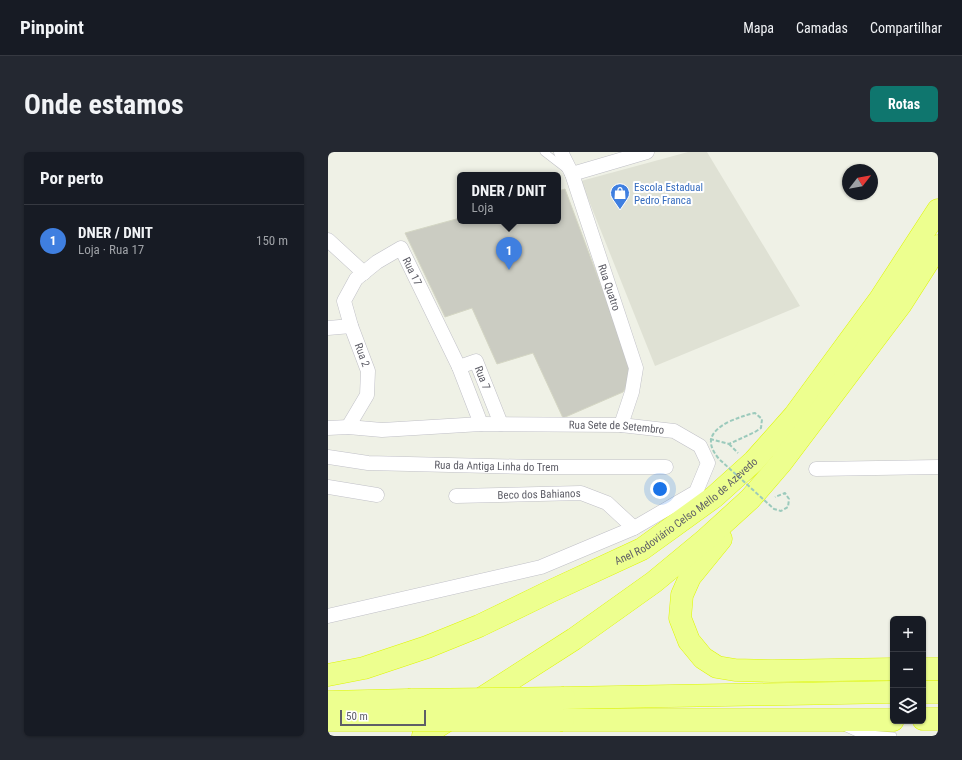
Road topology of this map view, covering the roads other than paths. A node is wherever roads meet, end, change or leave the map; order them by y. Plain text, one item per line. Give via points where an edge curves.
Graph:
1 (544, 152) edge
2 (561, 152) edge
3 (647, 152) edge
4 (572, 174) junction
5 (938, 210) edge
6 (328, 240) edge
7 (938, 246) edge
8 (364, 273) junction
9 (352, 326) junction
10 (328, 328) edge
11 (459, 367) junction
12 (482, 424) junction
13 (501, 424) junction
14 (621, 426) junction
15 (348, 427) junction
16 (328, 428) edge
17 (328, 457) edge
18 (666, 467) dead end
19 (938, 468) edge
20 (816, 469) dead end
21 (328, 487) edge
22 (377, 495) dead end
23 (456, 496) dead end
24 (750, 499) junction
25 (634, 528) junction
26 (328, 616) edge
27 (938, 658) edge
28 (926, 661) edge
29 (890, 669) edge
30 (926, 669) edge
31 (938, 669) edge
32 (328, 675) edge
33 (890, 692) edge
34 (926, 692) edge
35 (938, 692) edge
36 (328, 702) edge
37 (414, 719) edge
38 (938, 719) edge
39 (328, 720) edge
40 (828, 720) junction
41 (890, 720) edge
42 (926, 720) edge
43 (891, 736) edge

1 - 4 lane
2 - 4 street, Rua Quatro
3 - 4 street
4 - 14 street, Rua Quatro via 636,368 632,392
5 - 32 highway, Anel Rodoviário Celso Mello de Azevedo via 880,300 794,416 754,461 714,497 642,549 479,626 364,668
6 - 8 street
7 - 24 highway, Anel Rodoviário Celso Mello de Azevedo via 901,304 781,463
8 - 9 street, Rua 17 via 356,279 344,301
8 - 11 street, Rua 17 via 401,248
9 - 10 street
9 - 15 street, Rua 2 via 368,371 368,379 367,395
11 - 12 street, Rua 7
11 - 13 street, Rua 7 via 476,360
12 - 13 street, Rua Sete de Setembro
12 - 15 street, Rua Sete de Setembro via 382,430
13 - 14 street, Rua Sete de Setembro
14 - 25 street, Rua Sete de Setembro via 674,431 700,446 708,463 696,492
15 - 16 street, Rua Sete de Setembro
17 - 18 street, Rua da Antiga Linha do Trem via 368,464
19 - 20 street
21 - 22 street
23 - 25 street, Beco dos Bahianos via 581,493 607,503
24 - 29 highway via 733,525 690,578 682,595 680,618 688,641 703,658 717,667 735,670
24 - 37 highway, Anel Rodoviário Celso Mello de Azevedo via 654,582 574,639
25 - 26 street, Rua Sete de Setembro via 541,567
27 - 28 street
30 - 31 highway
33 - 37 highway, bridge via 564,698
34 - 35 highway
36 - 37 highway
37 - 39 highway
37 - 40 highway, bridge
38 - 42 highway
40 - 41 highway
40 - 43 lane via 857,733

